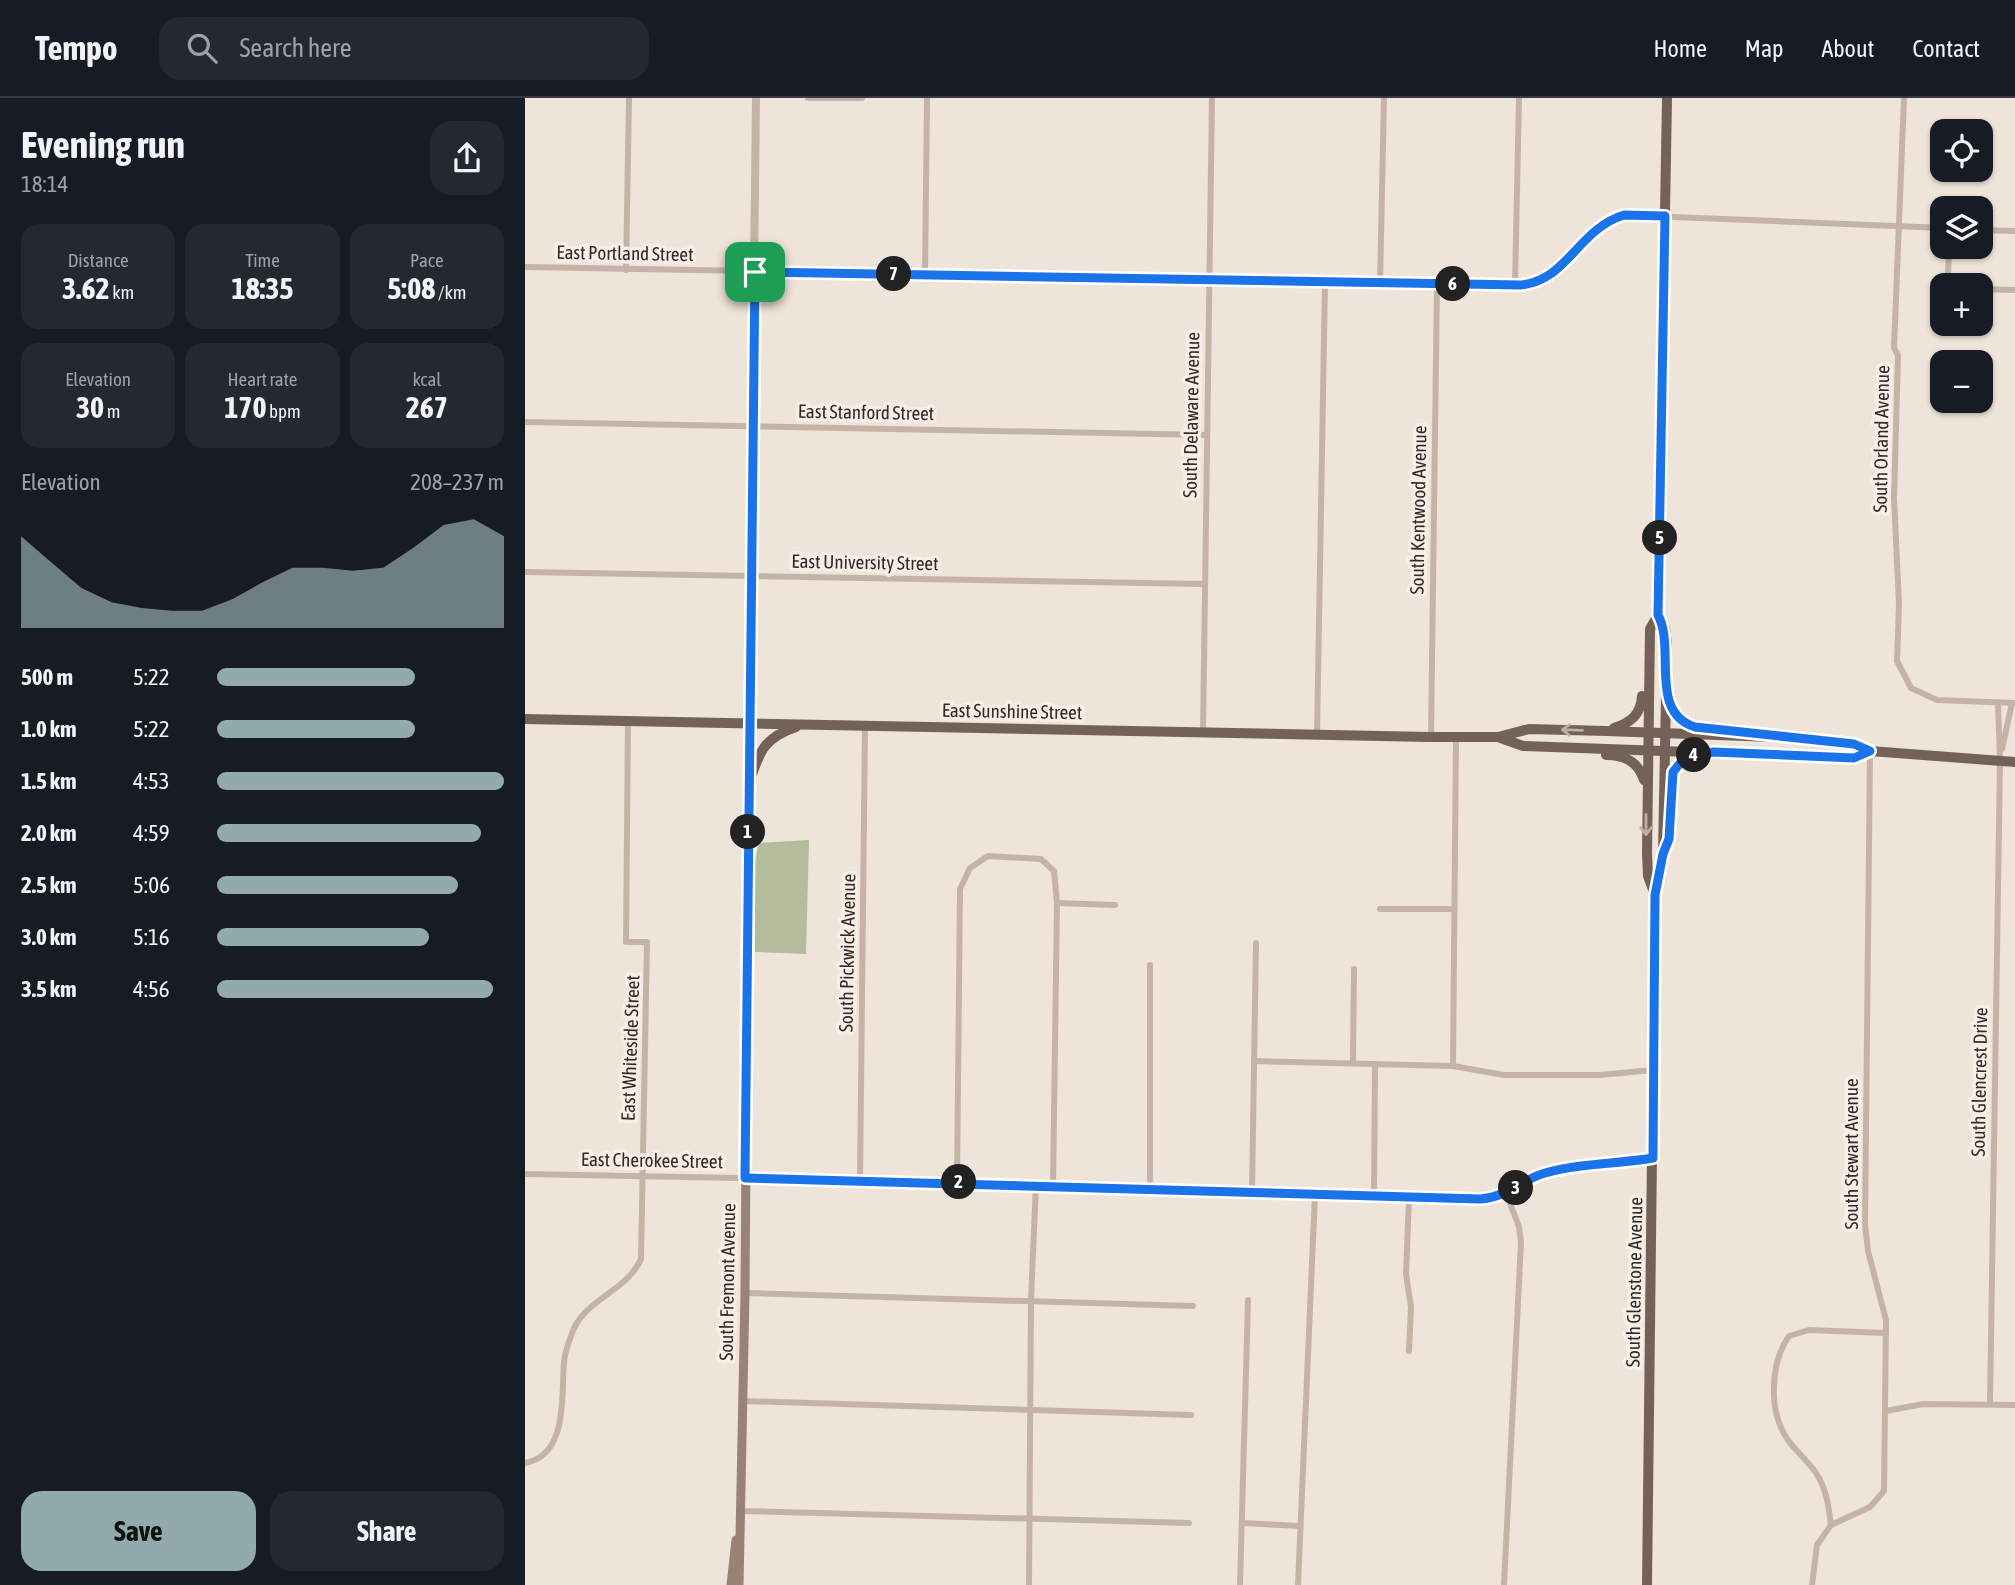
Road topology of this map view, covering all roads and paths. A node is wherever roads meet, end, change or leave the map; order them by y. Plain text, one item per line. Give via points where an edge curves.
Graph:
1 (629, 98) edge
2 (756, 98) edge
3 (808, 98) edge
4 (862, 98) edge
5 (927, 98) edge
6 (1212, 98) edge
7 (1384, 98) edge
8 (1519, 98) edge
9 (1667, 98) edge
10 (1904, 98) edge
11 (1665, 216) junction
12 (1899, 226) junction
13 (1930, 227) edge
14 (1993, 231) edge
15 (2015, 232) edge
16 (525, 267) edge
17 (626, 270) junction
18 (755, 272) junction
19 (925, 275) junction
20 (1209, 280) junction
21 (1325, 282) junction
22 (1380, 283) junction
23 (1437, 284) junction
24 (1515, 285) junction
25 (1993, 289) edge
26 (2015, 290) edge
27 (525, 422) edge
28 (753, 426) junction
29 (1207, 435) junction
30 (525, 572) edge
31 (751, 577) junction
32 (1204, 584) junction
33 (1658, 615) junction
34 (1649, 639) junction
35 (1666, 684) junction
36 (1998, 702) junction
37 (2013, 703) edge
38 (525, 719) edge
39 (628, 722) junction
40 (749, 723) junction
41 (803, 724) junction
42 (865, 726) junction
43 (1607, 731) junction
44 (1647, 732) junction
45 (1203, 733) junction
46 (1665, 733) junction
47 (1317, 735) junction
48 (1431, 737) junction
49 (1456, 737) junction
50 (1498, 737) junction
51 (1800, 738) junction
52 (1523, 746) junction
53 (1647, 749) junction
54 (1664, 750) junction
55 (1870, 751) junction
56 (1713, 752) junction
57 (2000, 761) junction
58 (2015, 762) edge
59 (748, 786) junction
60 (1646, 792) junction
61 (1663, 854) junction
62 (1655, 895) junction
63 (1057, 904) junction
64 (1115, 905) dead end
65 (1380, 909) dead end
66 (1454, 909) junction
67 (1256, 943) dead end
68 (1150, 965) dead end
69 (1353, 970) dead end
70 (1255, 1061) junction
71 (1353, 1063) junction
72 (1375, 1065) junction
73 (1453, 1066) junction
74 (1653, 1070) junction
75 (1653, 1158) junction
76 (525, 1174) edge
77 (642, 1175) junction
78 (745, 1178) junction
79 (860, 1180) junction
80 (957, 1182) junction
81 (1036, 1185) junction
82 (1053, 1186) junction
83 (1150, 1188) junction
84 (1252, 1192) junction
85 (1315, 1194) junction
86 (1507, 1195) junction
87 (1374, 1196) junction
88 (1409, 1198) junction
89 (745, 1293) junction
90 (1031, 1299) junction
91 (1248, 1300) dead end
92 (1193, 1306) dead end
93 (1886, 1333) junction
94 (1409, 1351) dead end
95 (743, 1401) junction
96 (1990, 1404) junction
97 (2015, 1405) edge
98 (1033, 1410) junction
99 (1886, 1411) junction
100 (1191, 1415) dead end
101 (525, 1463) edge
102 (741, 1511) junction
103 (1030, 1519) junction
104 (1189, 1523) dead end
105 (1242, 1523) junction
106 (1831, 1525) junction
107 (1300, 1526) junction
108 (740, 1528) junction
109 (730, 1585) edge
110 (739, 1585) edge
111 (1030, 1585) edge
112 (1240, 1585) edge
113 (1298, 1585) edge
114 (1504, 1585) edge
115 (1647, 1585) edge
116 (1812, 1585) edge

1 - 17 street
2 - 18 street, South Fremont Avenue
3 - 4 street
5 - 19 street
6 - 20 street, South Delaware Avenue
7 - 22 street
8 - 24 street
9 - 11 main road, South Glenstone Avenue
10 - 12 street, South Orland Avenue
11 - 12 street, East Portland Street
11 - 24 street, East Portland Street via 1624,215 1608,220 1589,233 1552,274
11 - 33 main road, South Glenstone Avenue
12 - 13 street, East Portland Street
12 - 36 street, South Orland Avenue via 1894,498 1897,661 1911,688 1937,700
14 - 15 street
16 - 17 street, East Portland Street
17 - 18 street, East Portland Street
18 - 19 street, East Portland Street
18 - 28 street, South Fremont Avenue
19 - 20 street, East Portland Street
20 - 21 street, East Portland Street
20 - 29 street, South Delaware Avenue
21 - 22 street, East Portland Street
21 - 47 street
22 - 23 street, East Portland Street
23 - 24 street, East Portland Street
23 - 48 street, South Kentwood Avenue
25 - 26 street
27 - 28 street, East Stanford Street
28 - 29 street, East Stanford Street
28 - 31 street, South Fremont Avenue
29 - 32 street, South Delaware Avenue
30 - 31 street, East University Street
31 - 32 street, East University Street
31 - 40 street, South Fremont Avenue
32 - 45 street, South Delaware Avenue
33 - 34 main road, South Glenstone Avenue
33 - 35 main road, South Glenstone Avenue via 1667,643
34 - 43 main road via 1644,649 1640,709 1629,722
34 - 44 main road, South Glenstone Avenue
35 - 46 main road, South Glenstone Avenue
35 - 51 main road via 1672,709 1687,724
36 - 37 street, South Orland Avenue
36 - 57 street
37 - 57 street, South Orland Avenue
38 - 39 main road, East Sunshine Street
39 - 40 main road, East Sunshine Street
39 - 77 street, East Whiteside Street via 626,942 647,942 649,968
40 - 41 main road, East Sunshine Street
40 - 59 main road, South Fremont Avenue
41 - 42 main road, East Sunshine Street
41 - 59 main road via 771,738
42 - 45 main road, East Sunshine Street
42 - 79 street, South Pickwick Avenue
43 - 44 main road, East Sunshine Street
43 -> 50 main road, East Sunshine Street via 1517,729
44 - 46 main road, East Sunshine Street
44 - 53 main road, South Glenstone Avenue
45 - 47 main road, East Sunshine Street
46 - 51 main road, East Sunshine Street
46 - 54 main road, South Glenstone Avenue
47 - 48 main road, East Sunshine Street
48 - 49 main road, East Sunshine Street
49 - 50 main road, East Sunshine Street
49 - 66 street
50 - 52 main road, East Sunshine Street
51 - 55 main road, East Sunshine Street via 1854,744
52 - 53 main road, East Sunshine Street
52 - 60 main road via 1543,752 1623,756 1640,770
53 - 54 main road, East Sunshine Street
53 - 60 main road, South Glenstone Avenue
54 - 56 main road, East Sunshine Street
54 - 61 main road, South Glenstone Avenue
55 - 56 main road, East Sunshine Street via 1854,758
55 - 57 main road, East Sunshine Street
55 - 93 street, South Stewart Avenue via 1865,1224
56 - 61 main road via 1689,756 1675,767 1669,839
57 - 58 main road, East Sunshine Street
57 - 96 street, South Glencrest Drive
59 - 78 main road, South Fremont Avenue
60 -> 62 main road, South Glenstone Avenue via 1648,876
61 - 62 main road, South Glenstone Avenue
62 - 74 main road, South Glenstone Avenue
63 - 64 street
63 - 80 street via 1053,871 1041,859 988,856 970,868 960,889
63 - 82 street
65 - 66 street
66 - 73 street
67 - 70 street
68 - 83 street
69 - 71 street
70 - 71 street
70 - 84 street
71 - 72 street
72 - 73 street
72 - 87 street
73 - 74 street via 1504,1075
74 - 75 main road, South Glenstone Avenue
75 - 86 street, East Cherokee Street via 1554,1171 1531,1178
75 - 115 main road, South Glenstone Avenue
76 - 77 street, East Cherokee Street
77 - 78 street, East Cherokee Street
77 - 101 street, East Whiteside Street via 641,1259 634,1275 588,1307 573,1329 564,1359 559,1429 543,1455
78 - 79 street, East Cherokee Street
78 - 89 main road, South Fremont Avenue
79 - 80 street, East Cherokee Street
80 - 81 street, East Cherokee Street
81 - 82 street, East Cherokee Street
81 - 90 street
82 - 83 street, East Cherokee Street
83 - 84 street, East Cherokee Street
84 - 85 street, East Cherokee Street
85 - 87 street, East Cherokee Street
85 - 107 street
86 - 88 street, East Cherokee Street
86 - 114 street via 1521,1242
87 - 88 street, East Cherokee Street
88 - 94 street
89 - 90 street
89 - 95 main road, South Fremont Avenue
90 - 92 street
90 - 98 street
91 - 105 street
93 - 99 street, South Stewart Avenue
93 - 106 street via 1809,1330 1789,1336 1779,1353 1778,1419 1788,1440 1819,1476
95 - 98 street
95 - 102 main road, South Fremont Avenue
96 - 97 street
96 - 99 street via 1923,1404
98 - 100 street
98 - 103 street
99 - 106 street, South Stewart Avenue via 1884,1491 1870,1507
102 - 103 street
102 - 108 main road, South Fremont Avenue
103 - 104 street
103 - 111 street
105 - 107 street
105 - 112 street
106 - 116 street via 1817,1545
107 - 113 street
108 - 109 main road
108 - 110 main road, South Fremont Avenue

